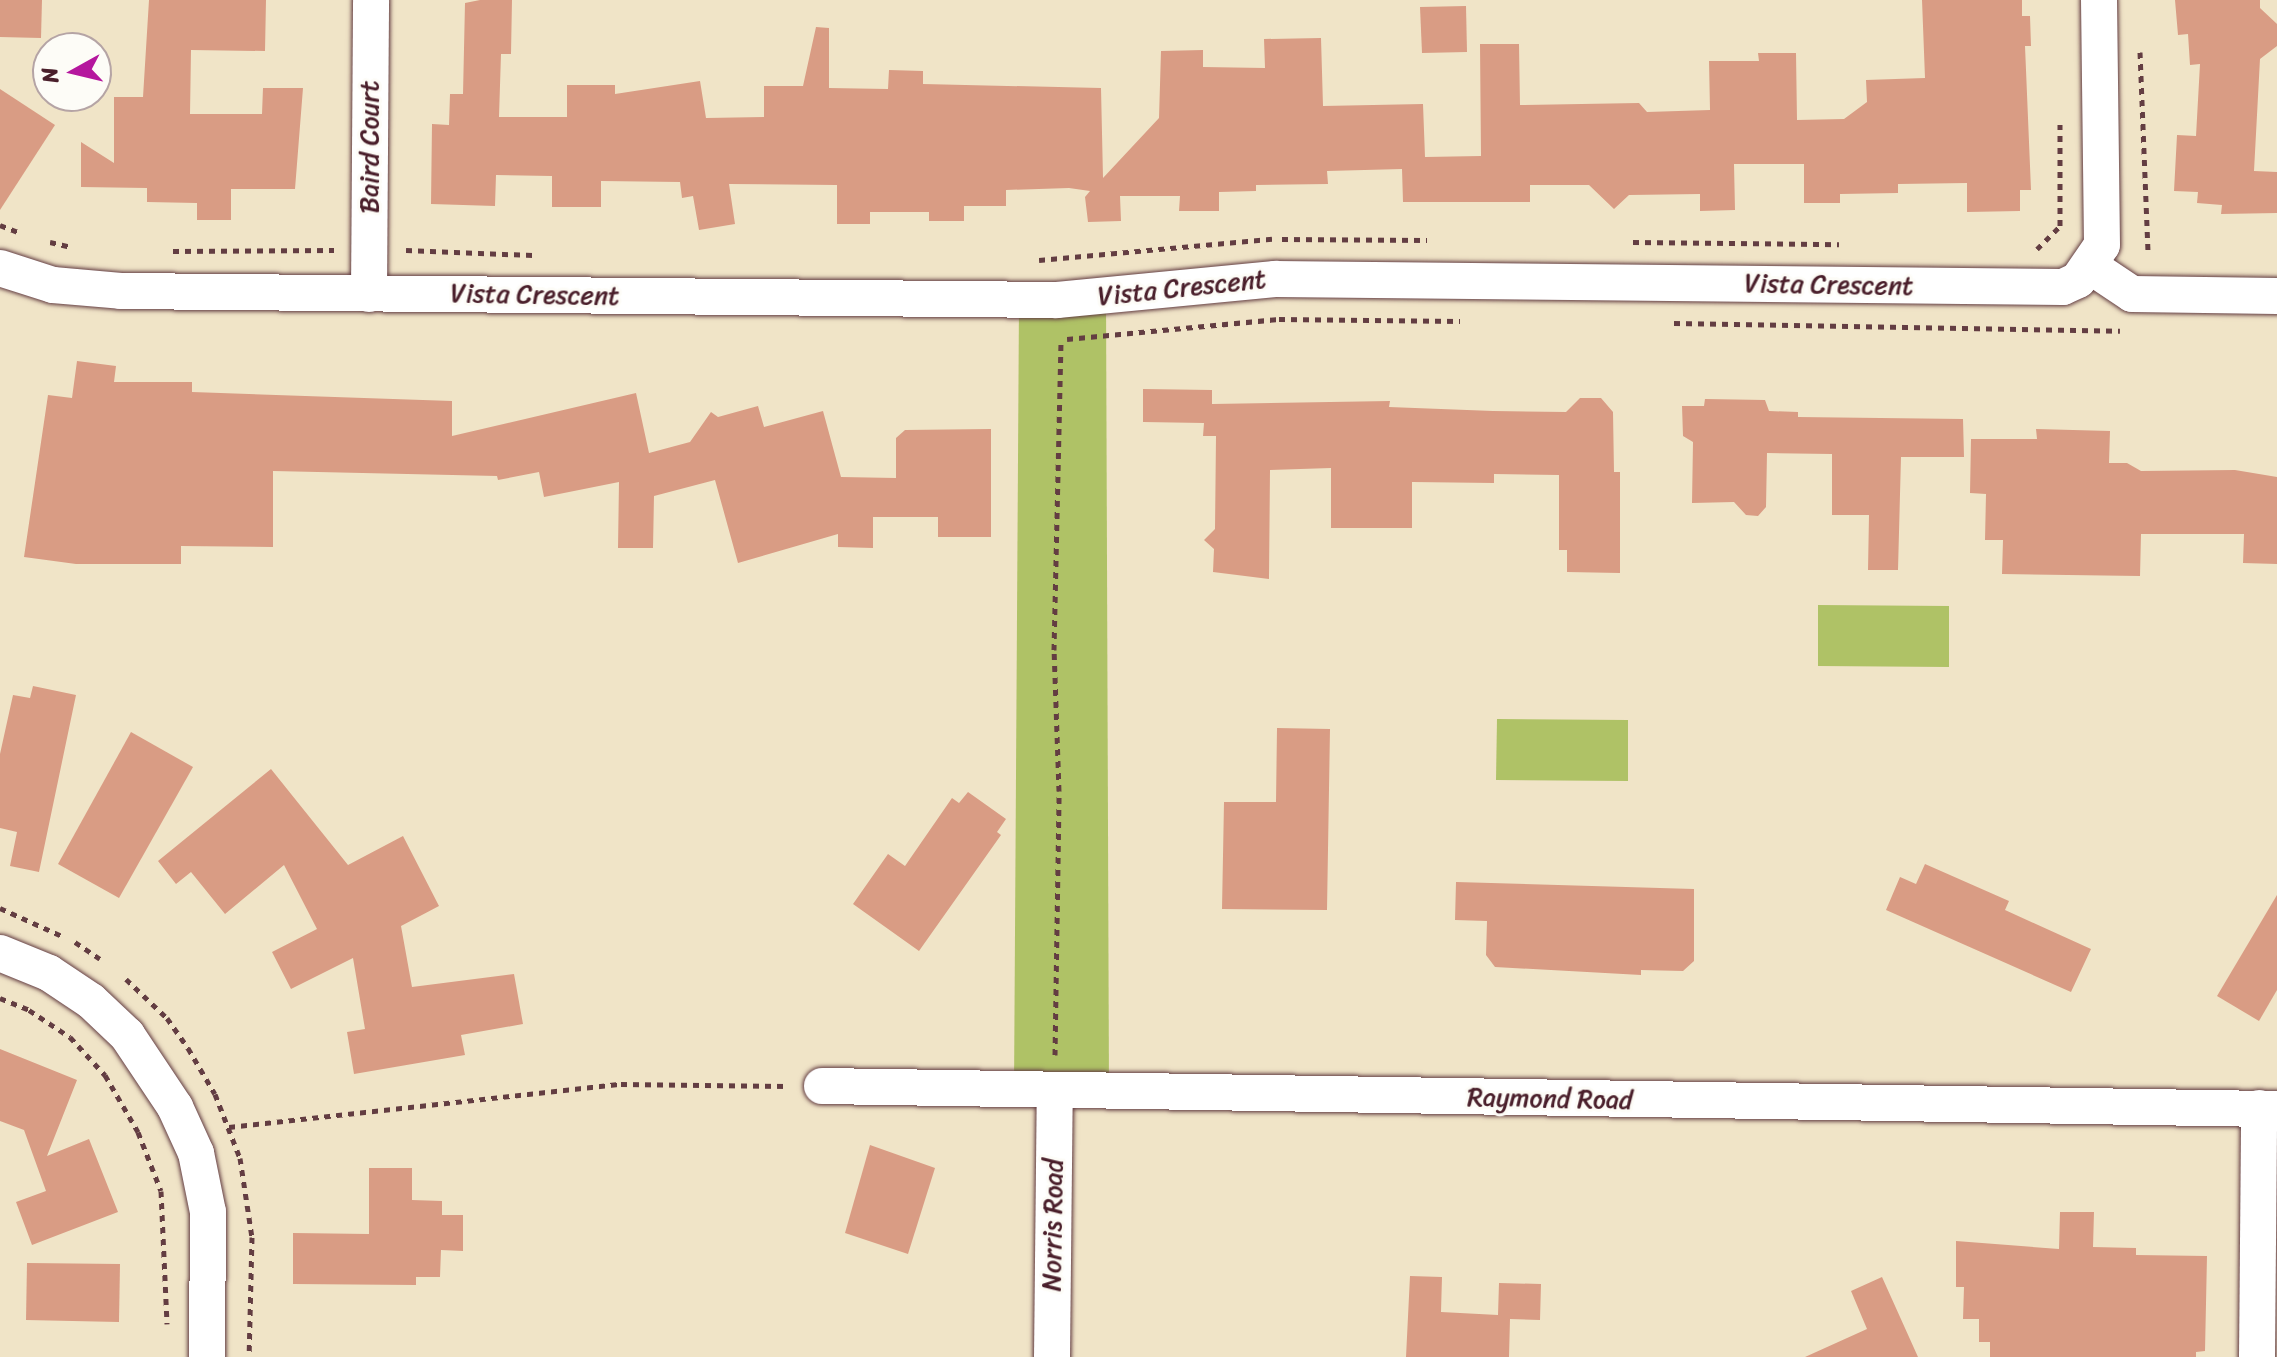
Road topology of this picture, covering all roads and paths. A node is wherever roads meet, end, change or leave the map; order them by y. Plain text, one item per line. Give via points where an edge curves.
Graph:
1 (371, 0) edge
2 (2099, 0) edge
3 (2140, 45) dead end
4 (0, 225) edge
5 (32, 237) dead end
6 (44, 241) dead end
7 (82, 248) dead end
8 (161, 251) dead end
9 (334, 252) dead end
10 (2145, 255) dead end
11 (2090, 266) junction
12 (0, 268) edge
13 (369, 294) junction
14 (2277, 296) edge
15 (1471, 321) dead end
16 (1671, 323) dead end
17 (2127, 331) dead end
18 (0, 953) edge
19 (0, 998) edge
20 (822, 1086) joint
21 (1055, 1092) junction
22 (2268, 1108) edge
23 (229, 1127) dead end
24 (167, 1331) dead end
25 (207, 1357) edge
26 (1052, 1357) edge
27 (2257, 1357) edge

1 - 13 street, Baird Court
2 - 11 street via 2103,225 2102,245
3 - 10 path
4 - 5 path
6 - 7 path
8 - 9 path
11 - 13 street, Vista Crescent via 2078,280 2045,288 1275,279 1057,300
11 - 14 street via 2132,294
12 - 13 street, Vista Crescent via 53,285 95,290
15 - 21 path via 1279,319 1111,339 1061,339 1054,650 1059,791
16 - 17 path
18 - 25 street via 49,973 91,1001 127,1035 175,1107 196,1153 208,1212
19 - 24 path via 70,1037 105,1075 138,1132 161,1191
20 - 21 street, Raymond Road
20 - 23 path via 621,1084
21 - 22 street, Raymond Road
21 - 26 street, Norris Road
22 - 27 street

